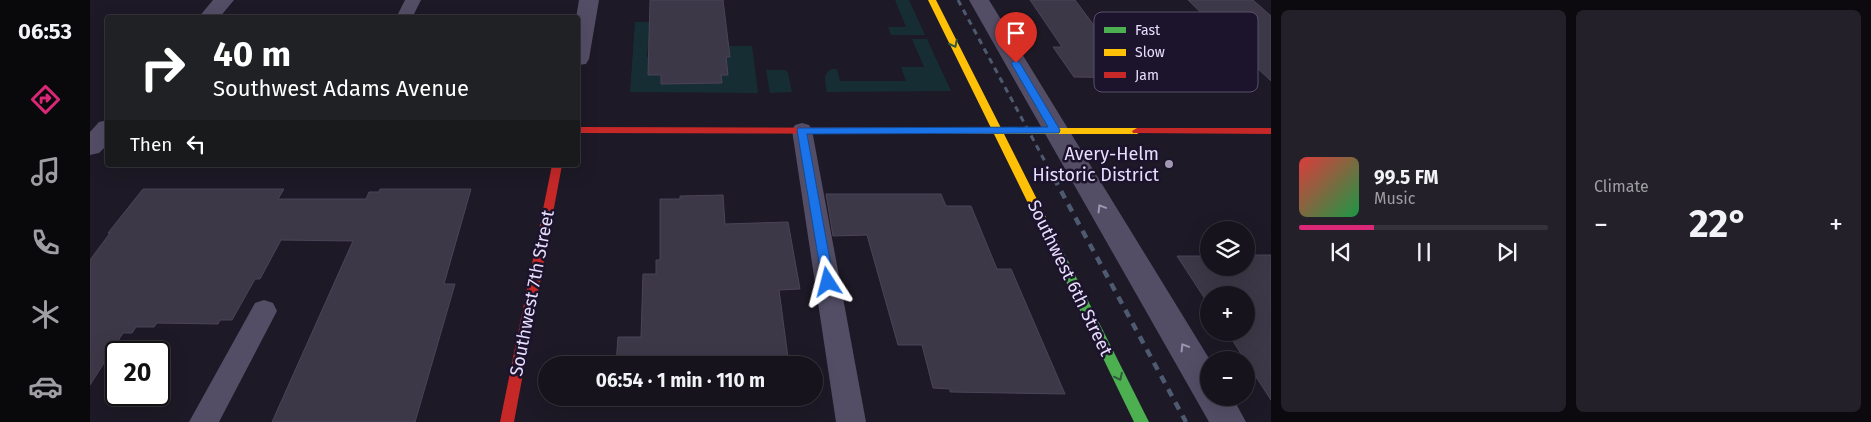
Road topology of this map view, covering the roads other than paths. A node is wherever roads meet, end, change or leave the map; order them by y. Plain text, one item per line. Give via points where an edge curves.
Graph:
1 (224, 0) edge
2 (413, 0) edge
3 (589, 0) edge
4 (932, 0) edge
5 (979, 0) edge
6 (211, 15) edge
7 (406, 15) edge
8 (580, 48) edge
9 (580, 130) edge
10 (802, 130) junction
11 (996, 130) junction
12 (1055, 130) junction
13 (1269, 133) edge
14 (557, 167) edge
15 (264, 311) dead end
16 (1200, 374) edge
17 (1219, 406) edge
18 (204, 422) edge
19 (507, 422) edge
20 (851, 422) edge
21 (1142, 422) edge
22 (1228, 422) edge

1 - 6 street
2 - 7 lane
3 - 8 street
4 -> 11 street, Southwest 6th Street
5 - 12 street
9 - 10 street
10 - 11 street
10 - 20 lane
11 - 12 street
11 -> 21 street, Southwest 6th Street
12 - 13 street
16 -> 12 street
14 - 19 street, Southwest 7th Street
15 - 18 lane
17 - 22 street

